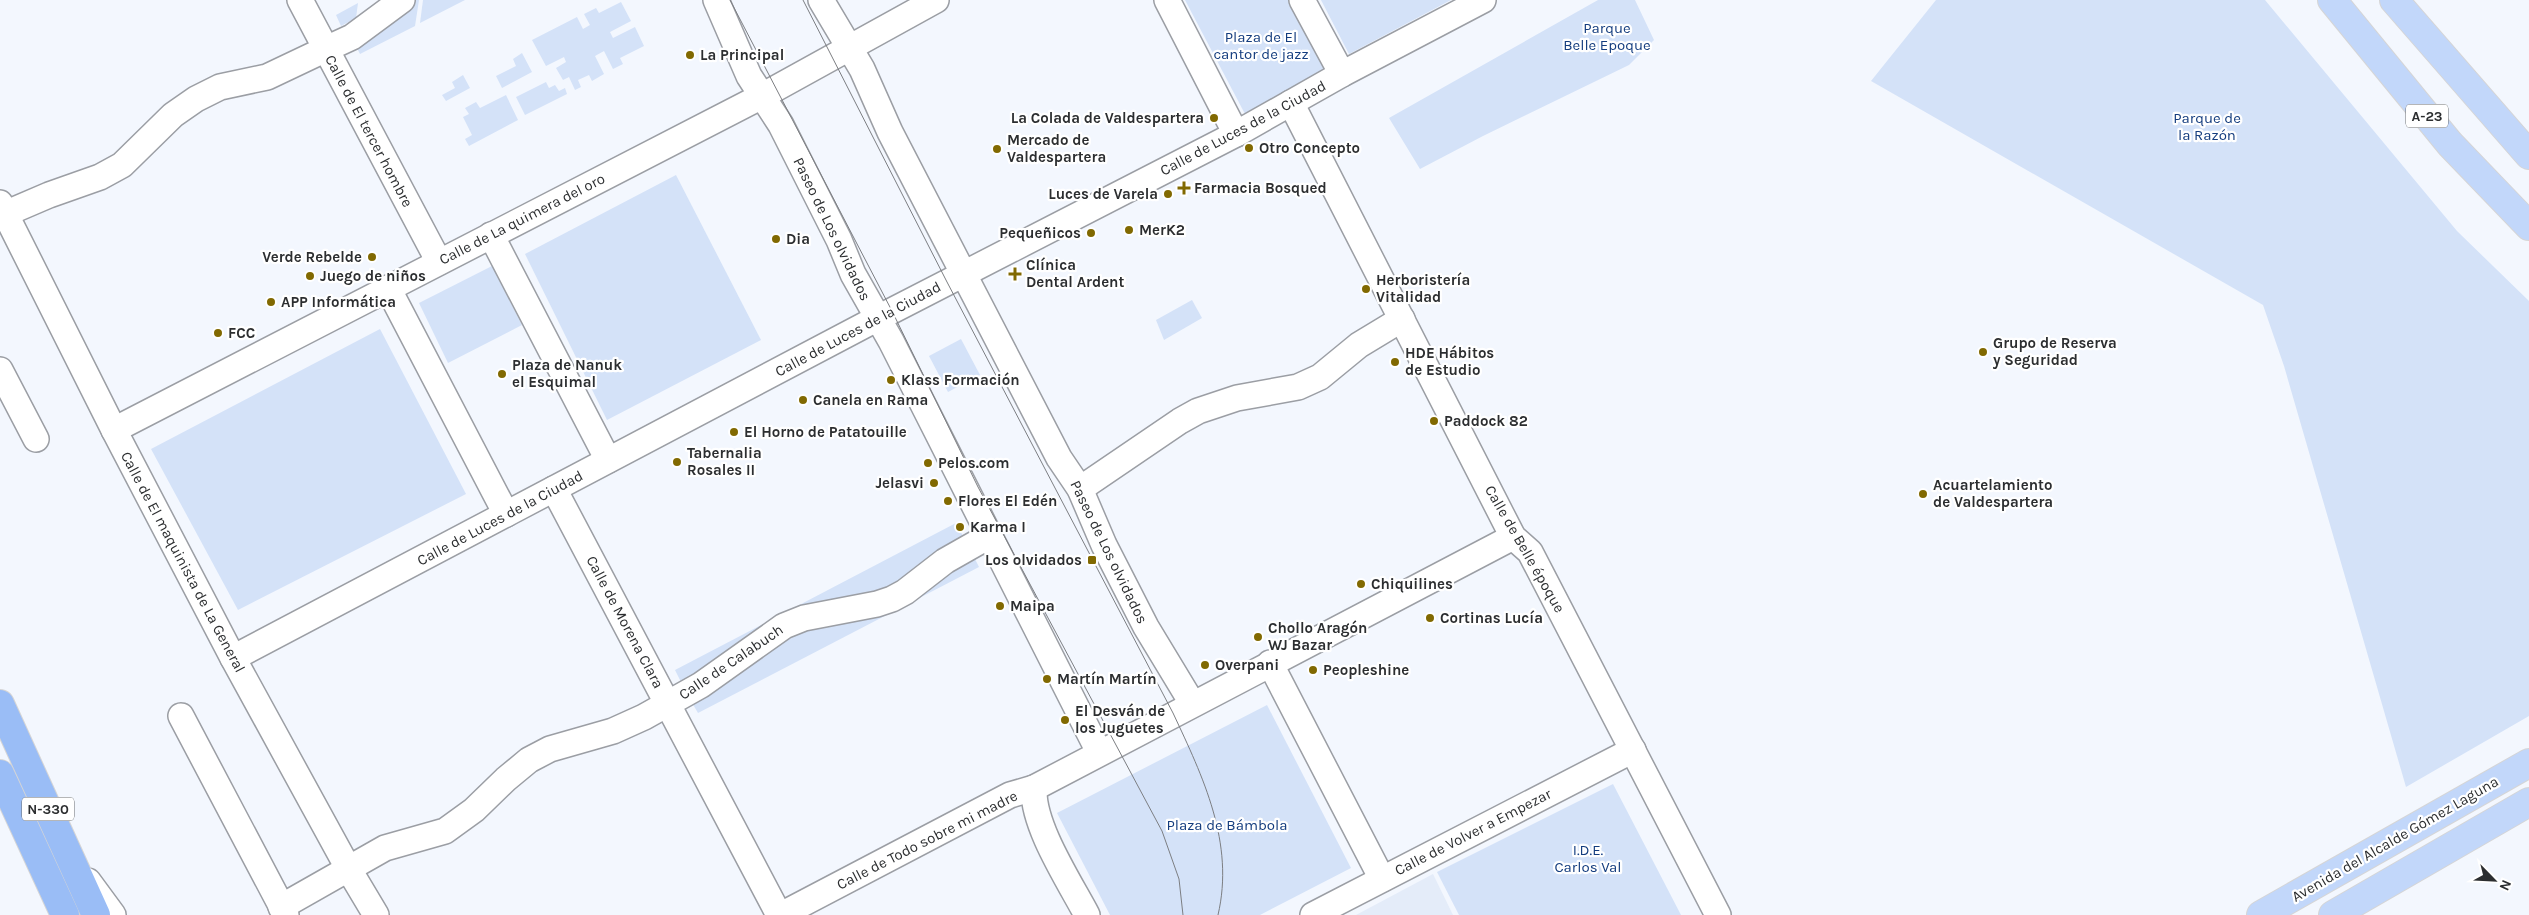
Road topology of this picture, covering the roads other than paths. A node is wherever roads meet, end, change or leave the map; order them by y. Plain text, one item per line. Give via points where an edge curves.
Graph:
1 (300, 0) edge
2 (402, 0) edge
3 (716, 0) edge
4 (821, 0) edge
5 (936, 0) edge
6 (1167, 0) edge
7 (1302, 0) edge
8 (1483, 0) edge
9 (2332, 0) edge
10 (2394, 0) edge
11 (848, 48) junction
12 (326, 49) junction
13 (1342, 74) junction
14 (762, 96) junction
15 (1291, 103) junction
16 (1236, 134) junction
17 (2529, 155) edge
18 (2, 211) edge
19 (2529, 226) edge
20 (491, 235) junction
21 (439, 262) junction
22 (965, 273) junction
23 (388, 288) junction
24 (878, 318) junction
25 (1402, 318) junction
26 (0, 370) edge
27 (114, 430) junction
28 (36, 439) dead end
29 (608, 460) junction
30 (554, 489) junction
31 (1080, 489) junction
32 (506, 514) junction
33 (988, 536) junction
34 (1513, 536) junction
35 (233, 658) junction
36 (1270, 663) junction
37 (1192, 703) junction
38 (0, 704) edge
39 (668, 704) junction
40 (181, 716) dead end
41 (1633, 750) junction
42 (1099, 752) junction
43 (2529, 763) edge
44 (0, 774) edge
45 (1034, 788) junction
46 (2529, 802) edge
47 (71, 860) junction
48 (348, 868) junction
49 (1382, 879) junction
50 (283, 911) edge
51 (65, 915) edge
52 (96, 915) edge
53 (113, 915) edge
54 (376, 915) edge
55 (780, 915) edge
56 (1087, 915) edge
57 (1313, 915) edge
58 (1718, 915) edge
59 (2261, 915) edge
60 (2332, 915) edge

1 - 12 street, Calle de El tercer hombre
2 - 12 street via 352,37
3 - 14 street, Paseo de Los olvidados via 749,76
4 - 11 street, Paseo de Los olvidados
5 - 11 street
6 - 16 street
7 - 13 street
8 - 13 street, Calle de Luces de la Ciudad
9 - 19 main road, A-23 via 2450,144
10 - 17 main road
11 - 14 street, Calle de La quimera del oro
11 - 22 street, Paseo de Los olvidados via 862,69 890,132
12 - 18 street via 267,77 220,88 196,99 172,115 122,165
12 - 21 street, Calle de El tercer hombre
13 - 15 street, Calle de Luces de la Ciudad
14 - 20 street, Calle de La quimera del oro
14 - 24 street, Paseo de Los olvidados via 781,125 853,274
15 - 16 street, Calle de Luces de la Ciudad
15 - 25 street, Calle de Belle époque
16 - 22 street, Calle de Luces de la Ciudad
18 - 27 street, Calle de El maquinista de La General
20 - 21 street, Calle de La quimera del oro
20 - 29 street
21 - 23 street, Calle de La quimera del oro
22 - 24 street, Calle de Luces de la Ciudad
22 - 31 street, Paseo de Los olvidados via 1059,458
23 - 27 street, Calle de La quimera del oro
23 - 32 street
24 - 29 street, Calle de Luces de la Ciudad
24 - 33 street, Paseo de Los olvidados
25 - 31 street via 1320,376 1298,387 1237,398 1198,411
25 - 34 street, Calle de Belle époque
26 - 28 street
27 - 35 street, Calle de El maquinista de La General
29 - 30 street, Calle de Luces de la Ciudad
30 - 32 street, Calle de Luces de la Ciudad
30 - 39 street, Calle de Morena Clara
31 - 37 street, Paseo de Los olvidados via 1146,627
32 - 35 street, Calle de Luces de la Ciudad
33 - 39 street, Calle de Calabuch via 945,561 892,599 804,618 784,626 701,685
33 - 42 street, Paseo de Los olvidados
34 - 36 street
34 - 41 street, Calle de Belle époque via 1530,552
35 - 48 street, Calle de El maquinista de La General
36 - 37 street
36 - 49 street
37 - 42 street
38 - 47 highway, N-330
39 - 48 street, Calle de Calabuch via 613,731 550,749 529,760 474,810 445,831 385,848
39 - 55 street, Calle de Morena Clara
40 - 50 street
41 - 49 street, Calle de Volver a Empezar
41 - 58 street, Calle de Belle époque
42 - 45 street, Calle de Todo sobre mi madre
43 - 59 main road, Avenida del Alcalde Gómez Laguna
44 - 51 highway, N-330
45 - 55 street, Calle de Todo sobre mi madre via 1010,795
45 - 56 street via 1033,800 1041,826
46 - 60 main road
47 - 52 highway, N-330
47 - 53 street
48 - 50 street, Calle de Calabuch
48 - 54 street, Calle de El maquinista de La General
49 - 57 street, Calle de Volver a Empezar

